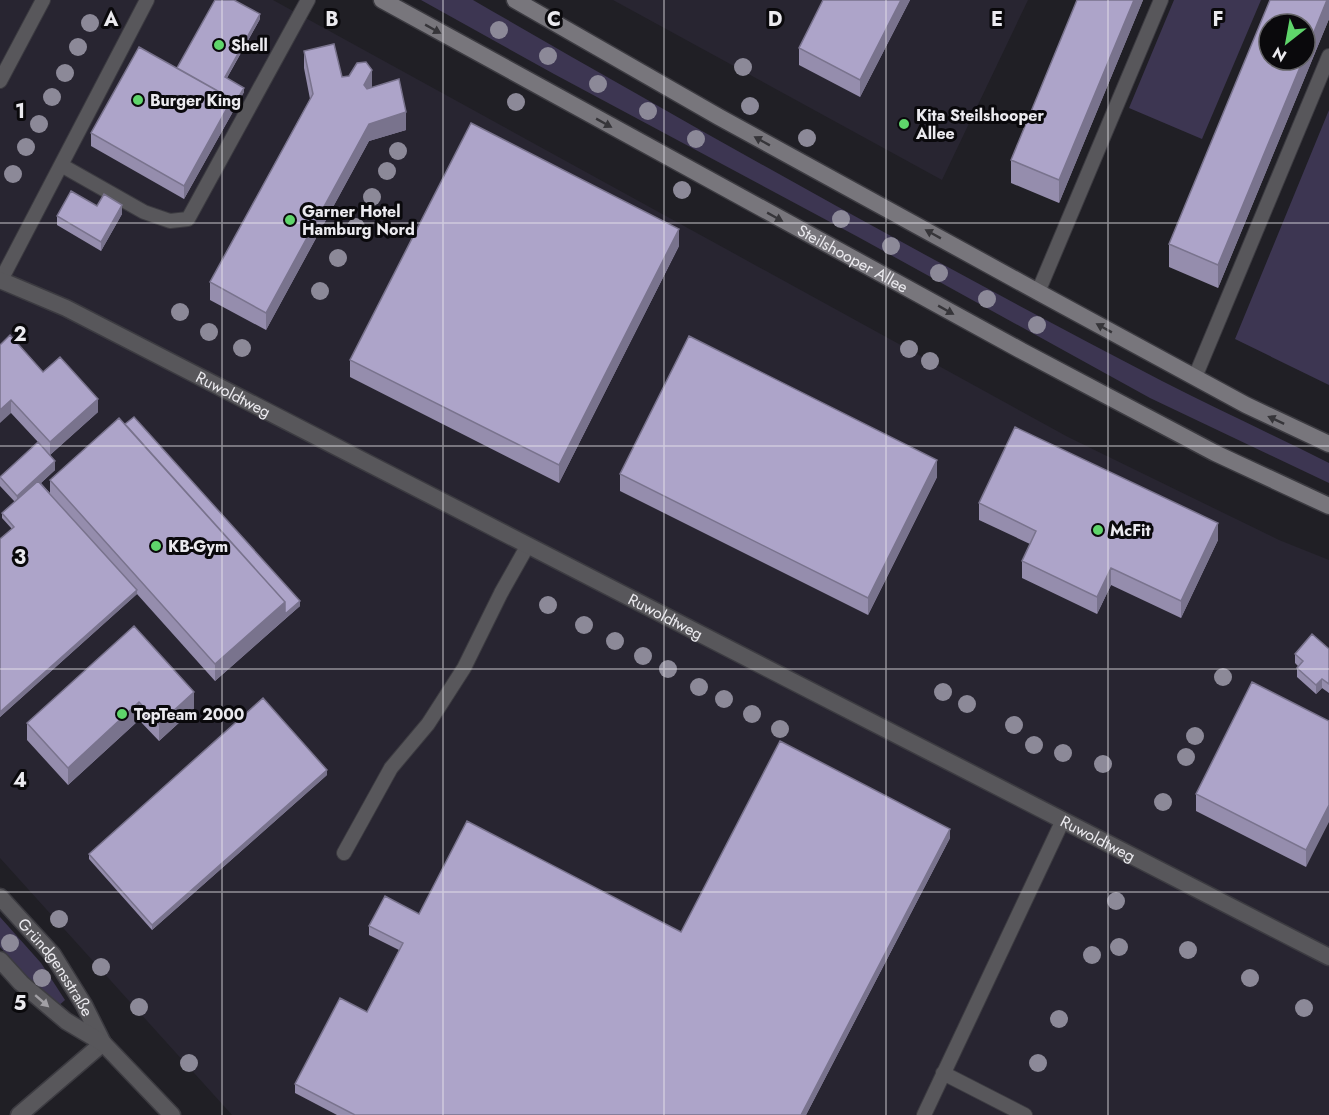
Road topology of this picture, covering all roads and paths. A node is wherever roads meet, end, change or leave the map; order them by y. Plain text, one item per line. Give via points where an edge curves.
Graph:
1 (43, 0) edge
2 (147, 0) edge
3 (308, 0) edge
4 (382, 0) edge
5 (515, 0) edge
6 (1161, 0) edge
7 (1329, 56) edge
8 (0, 81) edge
9 (61, 165) junction
10 (1, 280) edge
11 (1038, 292) junction
12 (1195, 377) junction
13 (1329, 444) edge
14 (1329, 506) edge
15 (528, 545) junction
16 (1063, 820) junction
17 (344, 853) dead end
18 (0, 897) edge
19 (1329, 957) edge
20 (0, 960) edge
21 (103, 1043) junction
22 (943, 1073) junction
23 (19, 1115) edge
24 (172, 1115) edge
25 (924, 1115) edge
26 (1025, 1115) edge

1 - 8 lane
2 - 9 lane
3 - 9 lane via 188,219 170,220 144,212
4 -> 14 main road, Steilshooper Allee via 1022,351 1215,453
11 -> 5 main road
6 - 11 lane
7 - 12 lane
9 - 10 lane
10 - 15 street, Ruwoldtweg via 76,313
12 -> 11 main road
13 -> 12 main road
15 - 16 street, Ruwoldtweg
15 - 17 lane via 464,668 428,724 391,768
16 - 19 street, Ruwoldtweg
16 - 22 lane
18 - 21 street, Gründgensstraße via 53,955
20 -> 21 street, Gründgensstraße via 66,1021
21 - 23 street
21 - 24 street, Gründgensstraße
22 - 25 lane
22 - 26 lane

